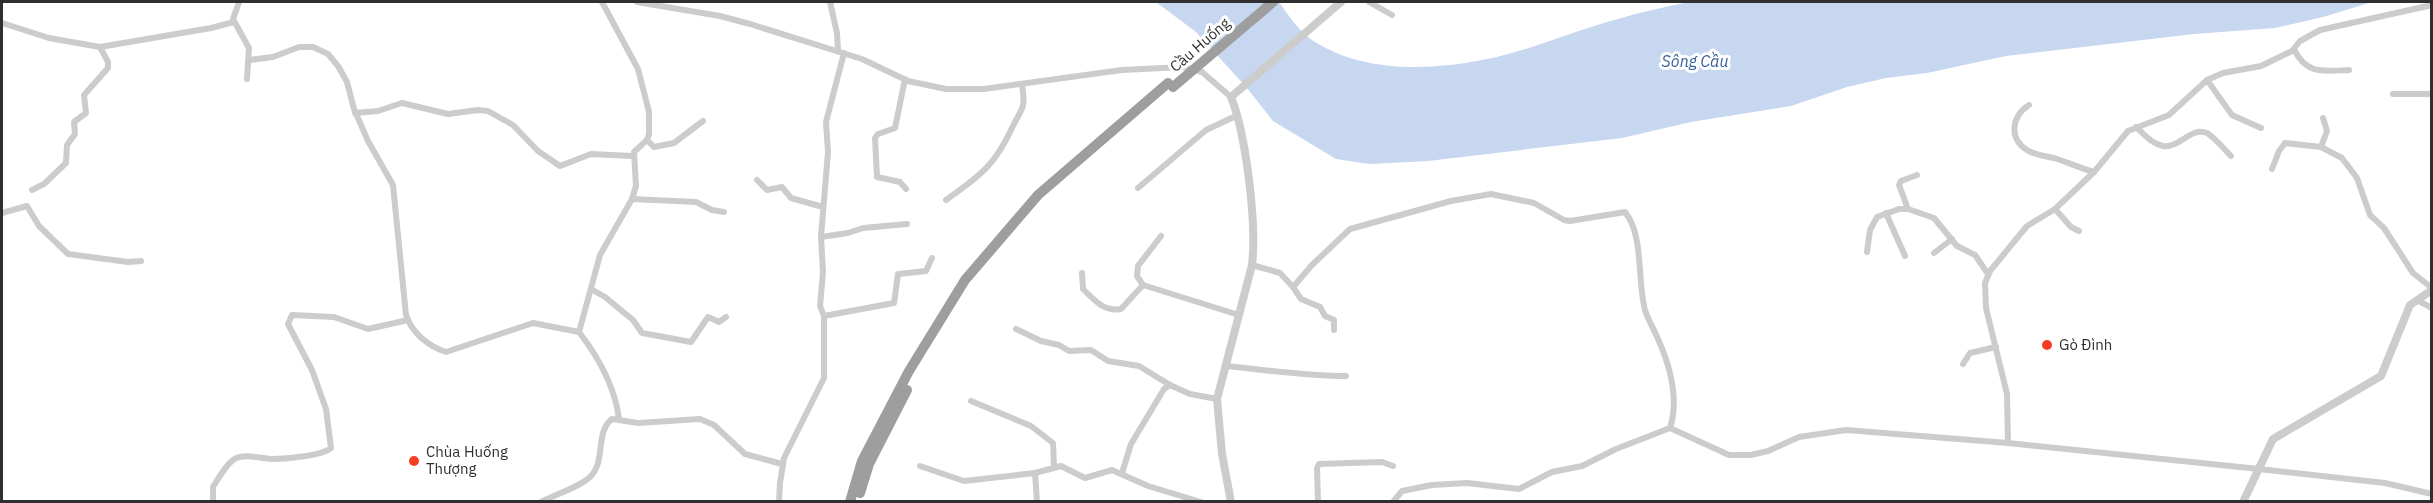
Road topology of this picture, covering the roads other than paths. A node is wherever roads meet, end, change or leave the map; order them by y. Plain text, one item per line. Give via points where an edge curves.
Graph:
1 (239, 2) edge
2 (602, 2) edge
3 (638, 2) edge
4 (831, 2) edge
5 (1263, 2) edge
6 (1273, 2) edge
7 (1341, 2) edge
8 (1369, 2) edge
9 (2432, 5) edge
10 (1392, 15) dead end
11 (234, 22) junction
12 (2, 23) edge
13 (100, 47) junction
14 (2294, 49) junction
15 (841, 52) junction
16 (249, 60) junction
17 (2349, 70) dead end
18 (247, 79) dead end
19 (905, 79) junction
20 (2207, 80) junction
21 (1022, 85) junction
22 (1171, 85) junction
23 (2393, 94) dead end
24 (2432, 94) edge
25 (1234, 95) junction
26 (2030, 105) dead end
27 (356, 113) junction
28 (1238, 115) junction
29 (2323, 118) dead end
30 (704, 121) dead end
31 (2136, 127) junction
32 (2261, 128) dead end
33 (647, 140) junction
34 (2321, 147) junction
35 (632, 156) junction
36 (2231, 156) dead end
37 (2272, 169) dead end
38 (2094, 172) junction
39 (1917, 175) dead end
40 (757, 180) dead end
41 (1138, 188) dead end
42 (906, 189) dead end
43 (32, 190) dead end
44 (632, 199) junction
45 (946, 200) dead end
46 (823, 207) junction
47 (1908, 209) junction
48 (2055, 209) junction
49 (724, 212) dead end
50 (2, 213) edge
51 (1886, 213) junction
52 (907, 224) dead end
53 (2079, 231) dead end
54 (1161, 236) dead end
55 (821, 237) junction
56 (1952, 239) junction
57 (1867, 252) dead end
58 (1934, 253) dead end
59 (1905, 256) dead end
60 (932, 258) dead end
61 (141, 261) dead end
62 (1252, 265) junction
63 (1082, 273) dead end
64 (1988, 274) junction
65 (1143, 285) junction
66 (1293, 287) junction
67 (591, 289) junction
68 (2432, 289) edge
69 (2417, 300) junction
70 (2432, 308) edge
71 (1239, 315) junction
72 (824, 316) junction
73 (726, 317) dead end
74 (408, 320) junction
75 (1016, 329) dead end
76 (1334, 330) dead end
77 (579, 332) junction
78 (1996, 347) junction
79 (1963, 364) dead end
80 (1226, 366) junction
81 (1346, 376) dead end
82 (1170, 385) junction
83 (1217, 399) junction
84 (971, 401) dead end
85 (619, 419) junction
86 (1670, 428) junction
87 (2008, 443) junction
88 (782, 464) junction
89 (920, 466) dead end
90 (1393, 466) dead end
91 (1054, 467) junction
92 (2259, 469) junction
93 (1035, 472) junction
94 (1122, 473) junction
95 (2432, 494) edge
96 (213, 501) edge
97 (541, 501) edge
98 (779, 501) edge
99 (850, 501) edge
100 (858, 501) edge
101 (1037, 501) edge
102 (1201, 501) edge
103 (1232, 501) edge
104 (1318, 501) edge
105 (1393, 501) edge
106 (2243, 501) edge

1 - 11 street
2 - 33 street via 641,79 650,117
3 - 15 street via 720,16
4 - 15 street
5 - 22 highway, Cầu Huống
6 - 22 highway, Cầu Huống, bridge
7 - 25 street
8 - 10 street
9 - 14 street via 2320,30
11 - 13 street
11 - 16 street via 249,48
12 - 13 street via 49,38
13 - 43 street via 108,68 84,95 86,113 74,122 75,134 67,145 66,164
14 - 17 street via 2306,67
14 - 20 street via 2261,66
15 - 19 street
15 - 46 street via 826,122 828,156
16 - 18 street
16 - 27 street via 273,57 299,47 321,50 345,76
19 - 21 street via 954,89
19 - 42 street via 895,128 875,138 877,177 900,182
20 - 31 street via 2169,115
20 - 32 street via 2232,115
21 - 25 street via 1112,71 1183,67 1202,72
21 - 45 street via 1024,107 998,155 986,170
22 - 99 highway via 1038,195 965,280 909,370 862,461
22 - 100 highway via 1043,200 971,284 914,376 869,464
23 - 24 street
25 - 28 street
26 - 38 street via 2015,122 2016,139 2030,152
27 - 35 street via 402,103 453,115 482,110 513,125 538,151 560,166 591,154
27 - 74 street via 393,184
28 - 41 street via 1196,137
28 - 62 street via 1249,191
29 - 34 street via 2327,131
30 - 33 street via 674,143 654,147
31 - 36 street via 2163,146 2198,133 2207,134
31 - 38 street
33 - 35 street
34 - 37 street via 2285,143
34 - 68 street via 2342,158 2357,178 2370,215 2384,228 2413,273
35 - 44 street via 636,180
38 - 48 street
39 - 47 street via 1899,185
40 - 46 street via 767,190 782,187 791,198
44 - 49 street via 696,202
44 - 67 street via 600,255
46 - 55 street
47 - 51 street
47 - 56 street via 1934,218
48 - 53 street
48 - 64 street via 2027,226
50 - 61 street via 27,206 39,226 68,254
51 - 57 street via 1873,221
51 - 59 street
52 - 55 street
54 - 65 street via 1138,266 1137,276
55 - 72 street via 820,306
56 - 58 street
56 - 64 street via 1975,255
60 - 72 street via 926,271 898,274 894,303
62 - 66 street via 1280,273
62 - 71 street
63 - 65 street via 1083,289 1106,309 1121,309
64 - 78 street via 1986,308
65 - 71 street
66 - 76 street via 1300,299 1320,307 1325,316 1334,320
66 - 86 street via 1350,229 1451,201 1491,194 1538,205 1567,221 1625,212 1636,235 1645,310 1671,381 1674,407
67 - 73 street via 633,320 646,335 691,342 708,317 719,322
67 - 77 street
68 - 69 street
69 - 70 street
69 - 92 street via 2410,305 2381,376 2273,439
71 - 80 street
72 - 88 street via 824,378
74 - 77 street via 414,331 446,352 533,323
74 - 96 street via 368,328 334,317 292,315 288,324 312,370 326,409 332,448 293,457 246,456 233,460 213,487
75 - 82 street via 1069,351 1091,350 1108,361 1139,366
77 - 85 street via 598,358 611,386
78 - 79 street via 1970,353
78 - 87 street via 2007,394
80 - 81 street
80 - 83 street
82 - 83 street
82 - 94 street via 1131,444
83 - 103 street via 1222,454
84 - 91 street via 1031,426 1053,443
85 - 88 street via 638,423 700,419 714,425 745,454
85 - 97 street via 612,419 606,426 599,462 592,475
86 - 87 street via 1729,454 1750,455 1799,437 1834,430
86 - 105 street via 1582,466 1552,472 1519,489 1467,483 1432,485 1402,491
87 - 92 street
88 - 98 street
89 - 93 street via 964,481
90 - 104 street via 1382,462 1319,464
91 - 93 street
91 - 94 street via 1067,468 1085,478 1106,471
92 - 95 street via 2385,483
92 - 106 street
93 - 101 street
94 - 102 street via 1148,486

